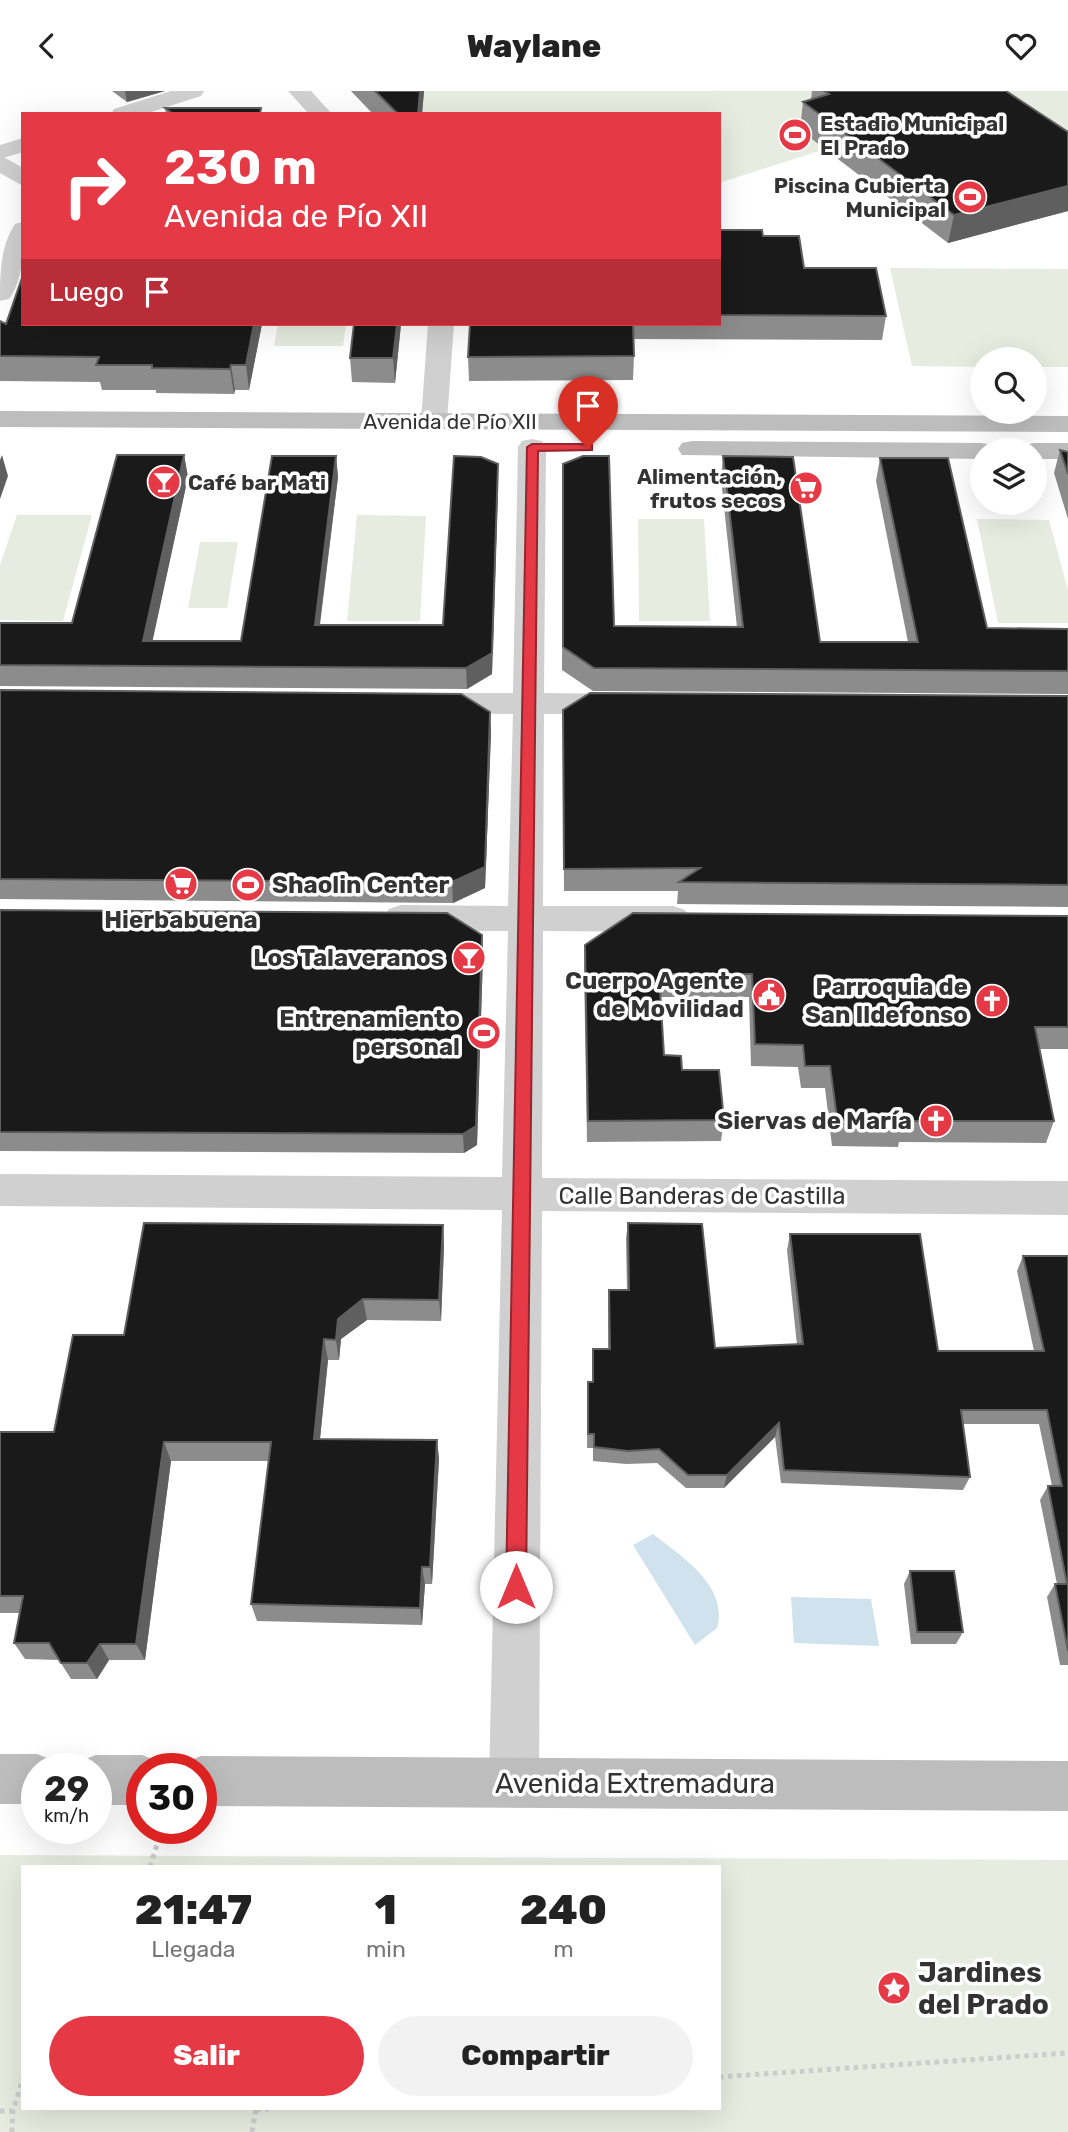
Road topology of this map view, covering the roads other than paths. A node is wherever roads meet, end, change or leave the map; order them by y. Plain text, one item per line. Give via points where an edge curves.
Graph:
1 (193, 91) edge
2 (299, 91) edge
3 (128, 112) edge
4 (319, 112) edge
5 (21, 149) edge
6 (10, 169) edge
7 (21, 235) edge
8 (0, 294) edge
9 (441, 326) edge
10 (0, 419) edge
11 (434, 421) junction
12 (1068, 424) edge
13 (68, 445) dead end
14 (532, 447) junction
15 (588, 448) dead end
16 (671, 449) dead end
17 (970, 451) edge
18 (1047, 451) edge
19 (1068, 451) edge
20 (390, 702) edge
21 (529, 704) junction
22 (653, 705) edge
23 (374, 918) edge
24 (526, 918) junction
25 (706, 920) edge
26 (0, 1191) edge
27 (520, 1195) junction
28 (1068, 1198) edge
29 (0, 1779) edge
30 (21, 1779) edge
31 (217, 1781) edge
32 (514, 1783) junction
33 (1068, 1786) edge

1 - 3 street
2 - 4 street
5 - 6 street
7 - 8 street
9 - 11 street
10 - 11 main road, Avenida de Pío XII
11 - 12 main road, Avenida de Pío XII
13 - 14 main road, Avenida de Pío XII
14 - 15 main road, Avenida de Pío XII
14 - 21 street
16 - 17 main road
18 - 19 main road
20 - 21 street
21 - 22 street
21 - 24 street
23 - 24 street
24 - 25 street
24 - 27 street
26 - 27 street, Calle Banderas de Castilla
27 - 28 street, Calle Banderas de Castilla
27 - 32 street
29 - 30 main road
31 - 32 main road, Avenida Extremadura
32 - 33 main road, Avenida Extremadura

